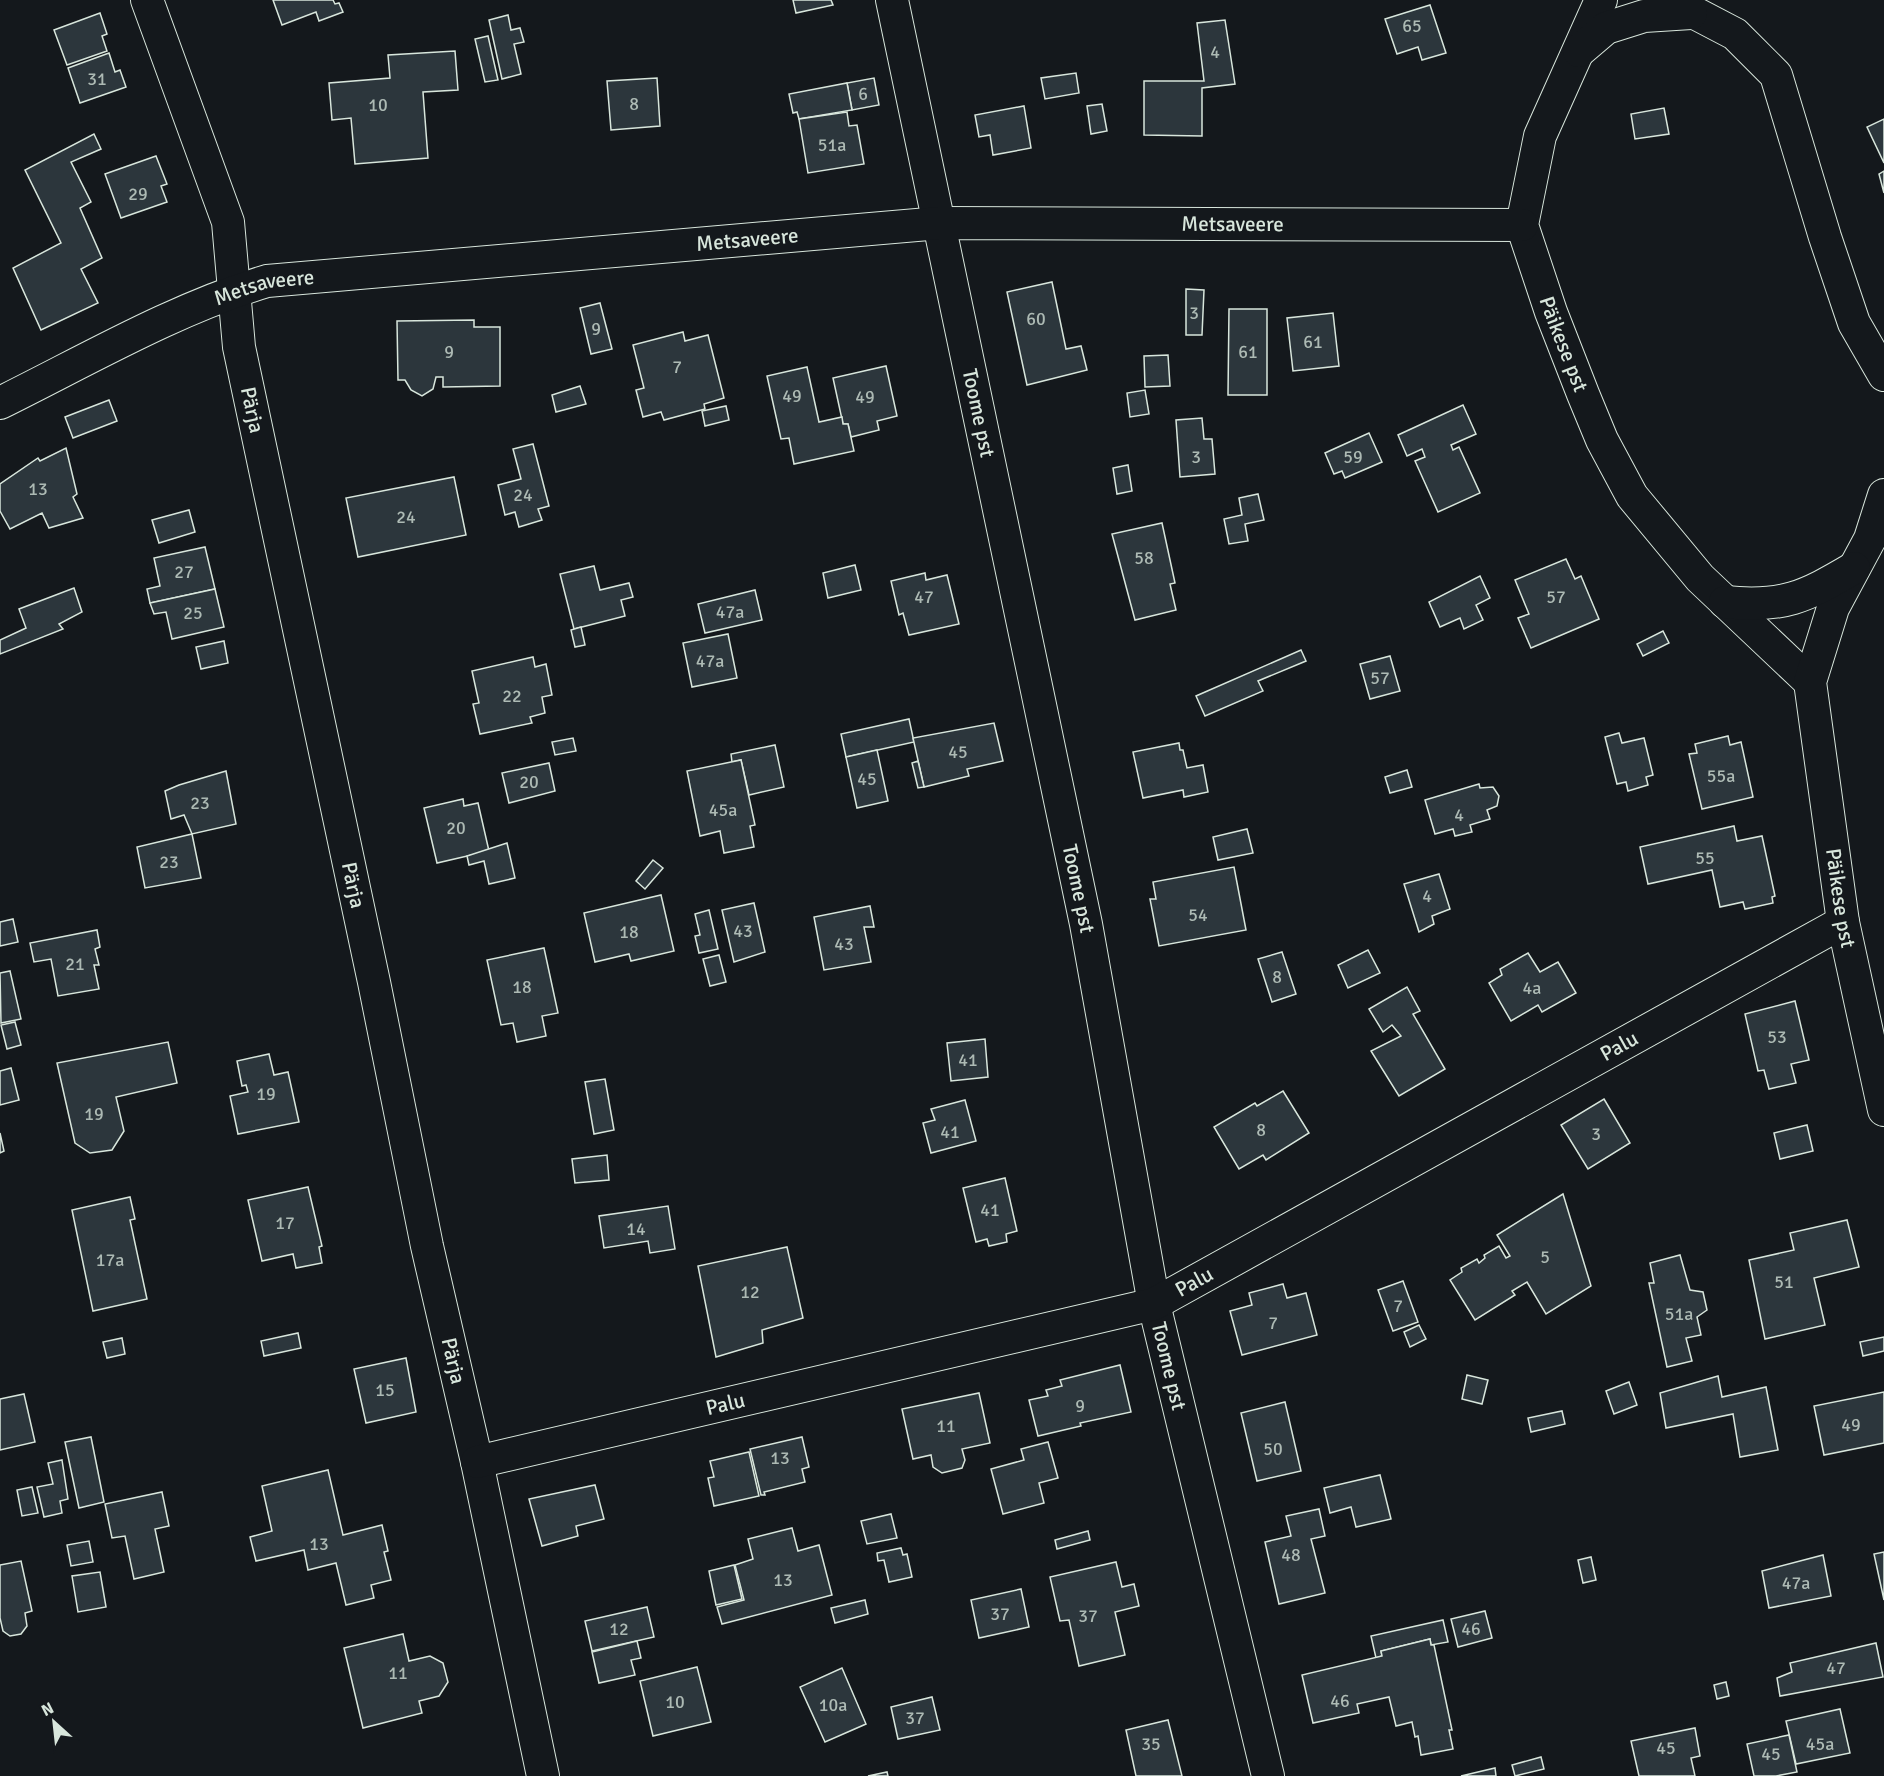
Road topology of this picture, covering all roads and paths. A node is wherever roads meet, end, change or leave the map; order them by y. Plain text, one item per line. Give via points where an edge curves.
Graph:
1 (147, 0) edge
2 (892, 0) edge
3 (1601, 0) edge
4 (1680, 6) edge
5 (1577, 53) junction
6 (940, 223) junction
7 (1522, 225) junction
8 (236, 291) junction
9 (1884, 375) edge
10 (0, 403) edge
11 (1884, 495) edge
12 (1854, 568) junction
13 (1725, 602) junction
14 (1810, 682) junction
15 (1843, 922) junction
16 (1884, 1110) edge
17 (1154, 1304) junction
18 (477, 1462) junction
19 (543, 1776) edge
20 (1268, 1776) edge

1 - 8 street, Pärja via 228,222
2 - 6 street, Toome pst
3 - 5 street, Päikese pst
4 - 5 street, Päikese pst via 1606,28
4 - 9 street, Päikese pst via 1735,34 1776,75 1854,323
5 - 7 street, Päikese pst via 1540,136
6 - 7 street, Metsaveere
6 - 8 street, Metsaveere via 267,281
6 - 17 street, Toome pst via 1086,924
7 - 13 street, Päikese pst via 1583,394 1632,496
8 - 10 street, Metsaveere via 180,314
8 - 18 street, Pärja via 239,347 427,1246
11 - 12 street, Päikese pst via 1870,539
12 - 13 street via 1817,590 1785,601 1758,605
12 - 14 street, Päikese pst via 1833,608
13 - 14 street, Päikese pst
14 - 15 street, Päikese pst
15 - 16 street, Päikese pst
15 - 17 street, Palu
17 - 18 street, Palu
17 - 20 street, Toome pst
18 - 19 street, Pärja

